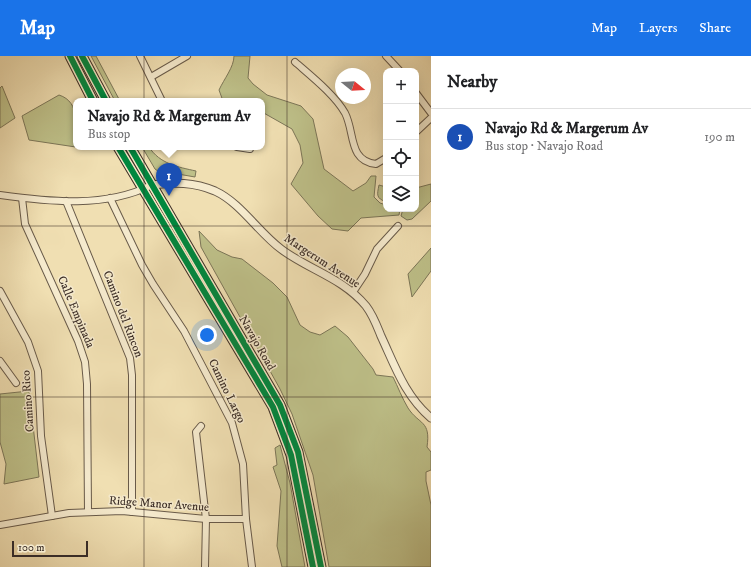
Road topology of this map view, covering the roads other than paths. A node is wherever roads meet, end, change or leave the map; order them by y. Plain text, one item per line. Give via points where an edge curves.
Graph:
1 (70, 56) edge
2 (82, 56) edge
3 (140, 56) edge
4 (187, 56) edge
5 (386, 56) edge
6 (295, 62) dead end
7 (397, 68) edge
8 (150, 78) junction
9 (419, 97) edge
10 (91, 98) edge
11 (104, 98) edge
12 (160, 98) edge
13 (431, 113) edge
14 (431, 118) edge
15 (419, 129) edge
16 (120, 150) edge
17 (132, 150) edge
18 (383, 160) edge
19 (152, 185) junction
20 (143, 189) junction
21 (0, 195) edge
22 (22, 198) junction
23 (110, 198) junction
24 (66, 201) junction
25 (398, 226) dead end
26 (0, 291) edge
27 (353, 292) junction
28 (0, 361) edge
29 (16, 383) dead end
30 (431, 418) edge
31 (201, 426) dead end
32 (88, 512) junction
33 (132, 512) junction
34 (52, 516) junction
35 (206, 519) junction
36 (246, 519) junction
37 (0, 525) edge
38 (205, 567) edge
39 (252, 567) edge
40 (313, 567) edge
41 (321, 567) edge

1 - 10 main road
2 - 11 main road
3 - 8 street
4 - 8 street
5 - 7 street
6 - 18 street via 341,107 350,126 354,146 367,163 376,164
8 - 12 street
9 - 13 street
14 - 15 street
16 - 20 main road, Navajo Road
17 - 19 main road, Navajo Road
19 - 20 street
19 - 27 street, Margerum Avenue via 171,182 191,183 216,191 280,249
19 - 41 main road, Navajo Road via 280,405 298,452
20 - 23 street
20 - 40 main road, Navajo Road via 273,407 291,455
21 - 22 street
22 - 24 street
22 - 32 street, Calle Empinada via 25,224 85,362
23 - 24 street
23 - 36 street, Camino Largo via 142,265 184,331 232,423 243,464
24 - 33 street, Camino del Rincon via 130,358
25 - 27 street via 377,249
26 - 34 street, Camino Rico via 28,342 37,367 41,436
27 - 30 street, Margerum Avenue via 374,319 406,391
28 - 29 street
31 - 35 street via 196,432
32 - 33 street, Ridge Manor Avenue
32 - 34 street, Ridge Manor Avenue
33 - 35 street, Ridge Manor Avenue
34 - 37 street, Ridge Manor Avenue
35 - 36 street, Ridge Manor Avenue
35 - 38 street
36 - 39 street, Camino Largo

